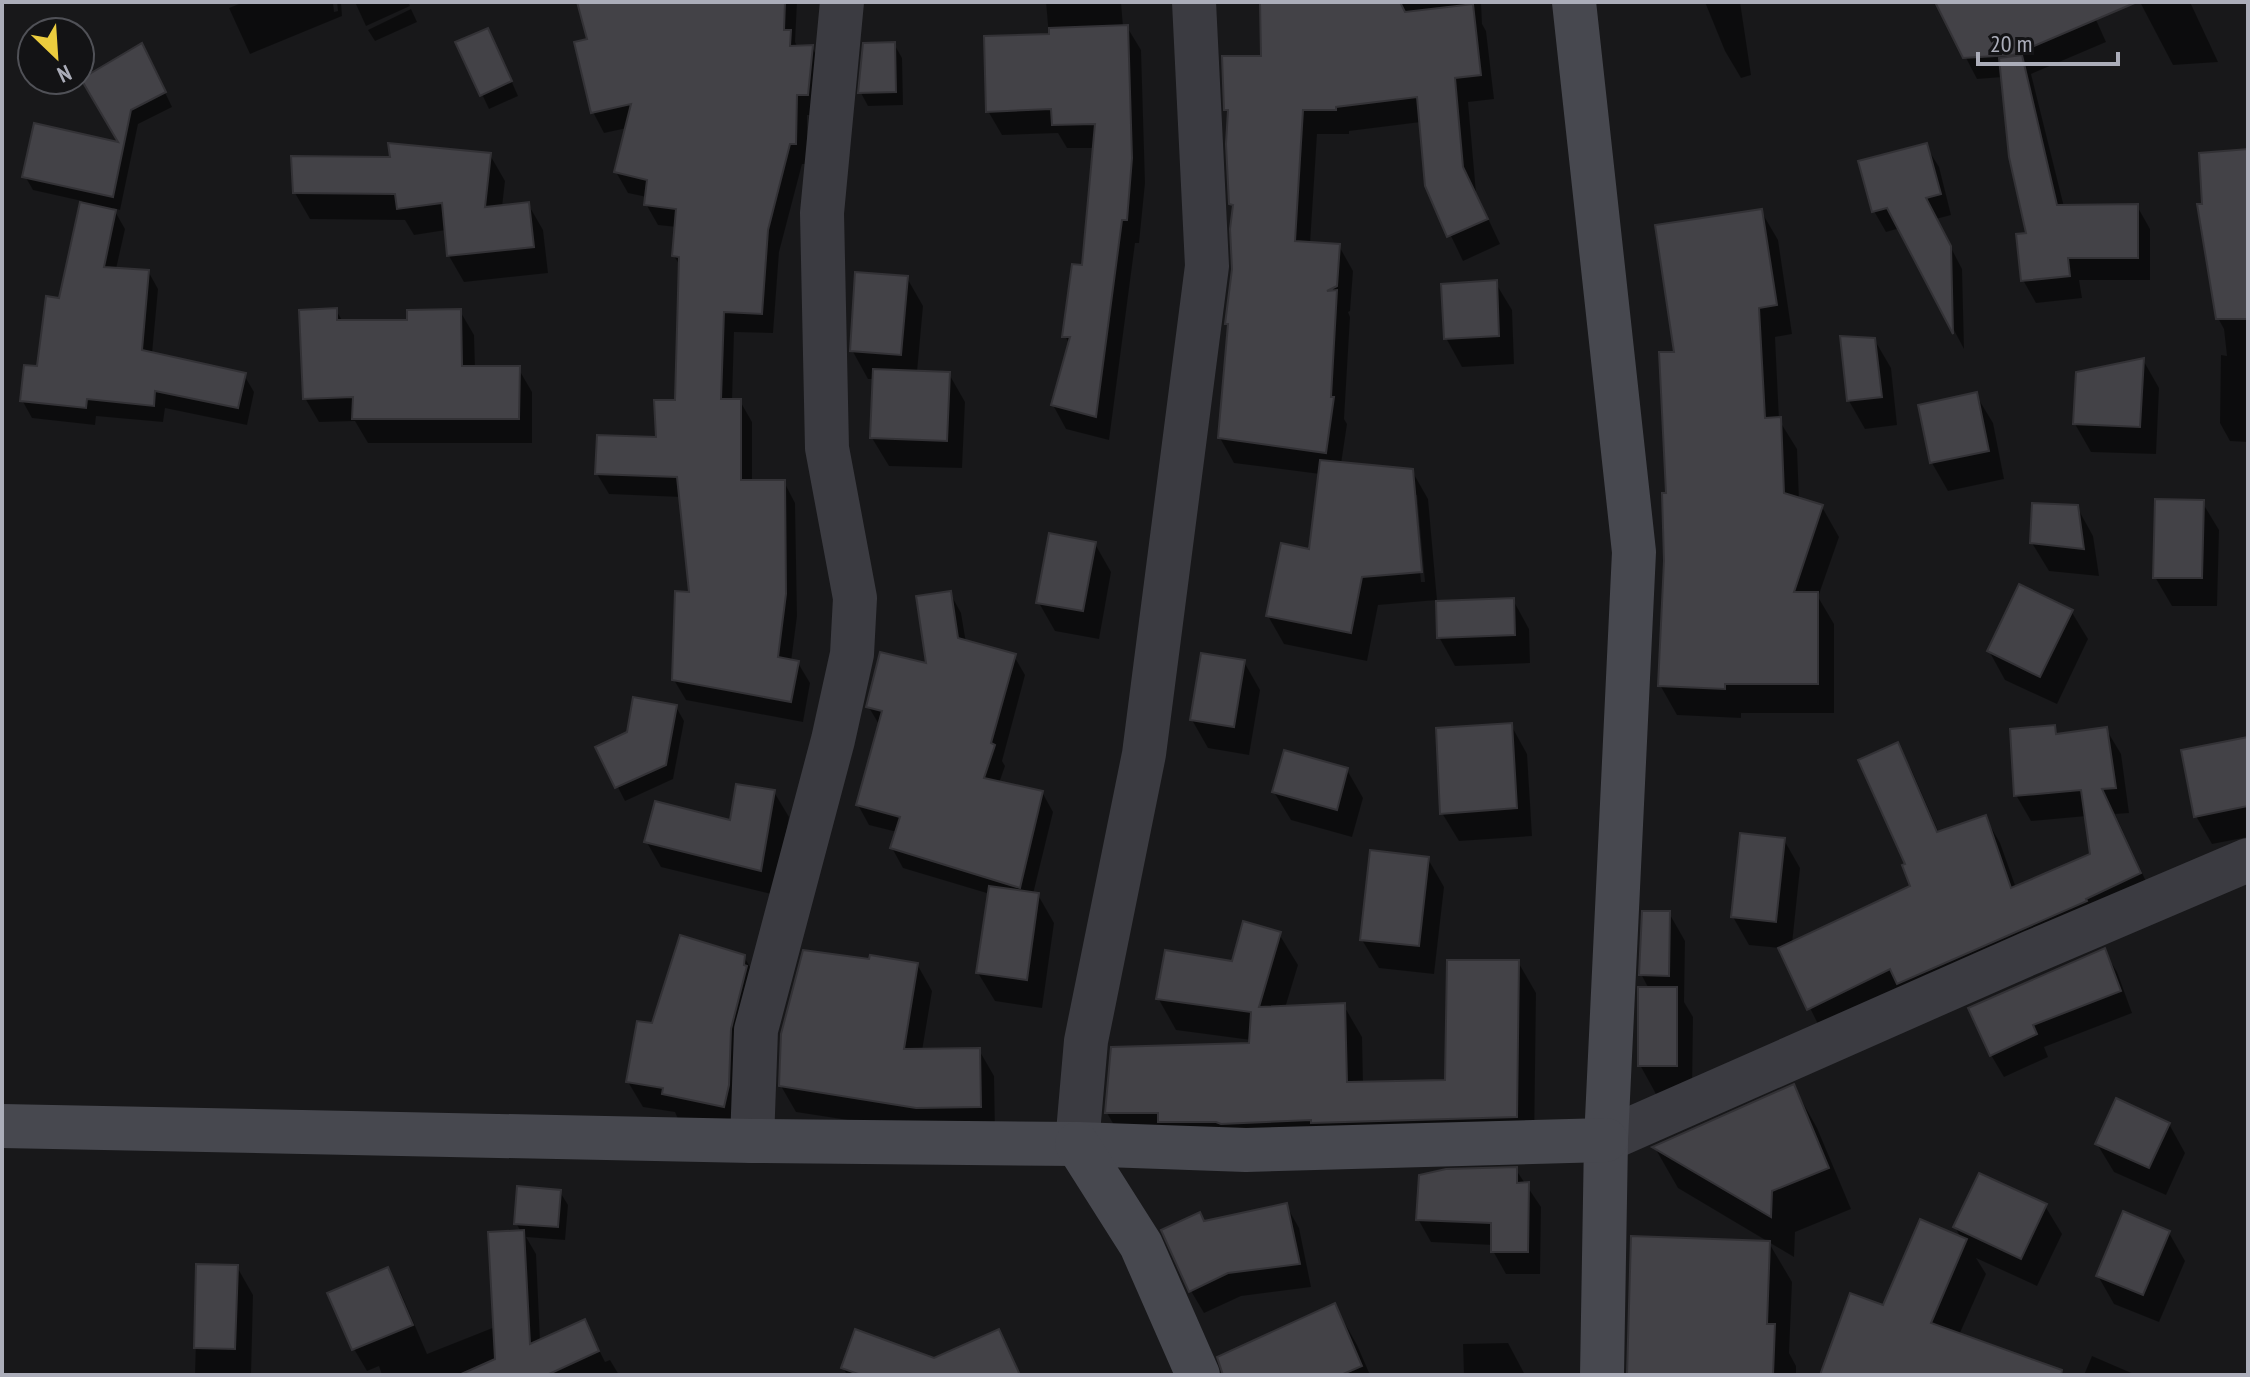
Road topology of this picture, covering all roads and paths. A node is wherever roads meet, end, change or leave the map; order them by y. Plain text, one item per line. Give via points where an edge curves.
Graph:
1 (842, 2) edge
2 (1194, 2) edge
3 (1574, 2) edge
4 (2248, 860) edge
5 (2, 1126) edge
6 (1606, 1140) junction
7 (752, 1141) junction
8 (1077, 1144) junction
9 (1198, 1375) edge
10 (1602, 1375) edge

1 - 7 street via 822,213 827,448 855,598 852,654 756,1030
2 - 8 street via 1207,266 1144,754 1086,1041
3 - 6 street via 1634,552
4 - 6 street
5 - 7 street
6 - 8 street via 1246,1150
6 - 10 street
7 - 8 street
8 - 9 street via 1141,1245

